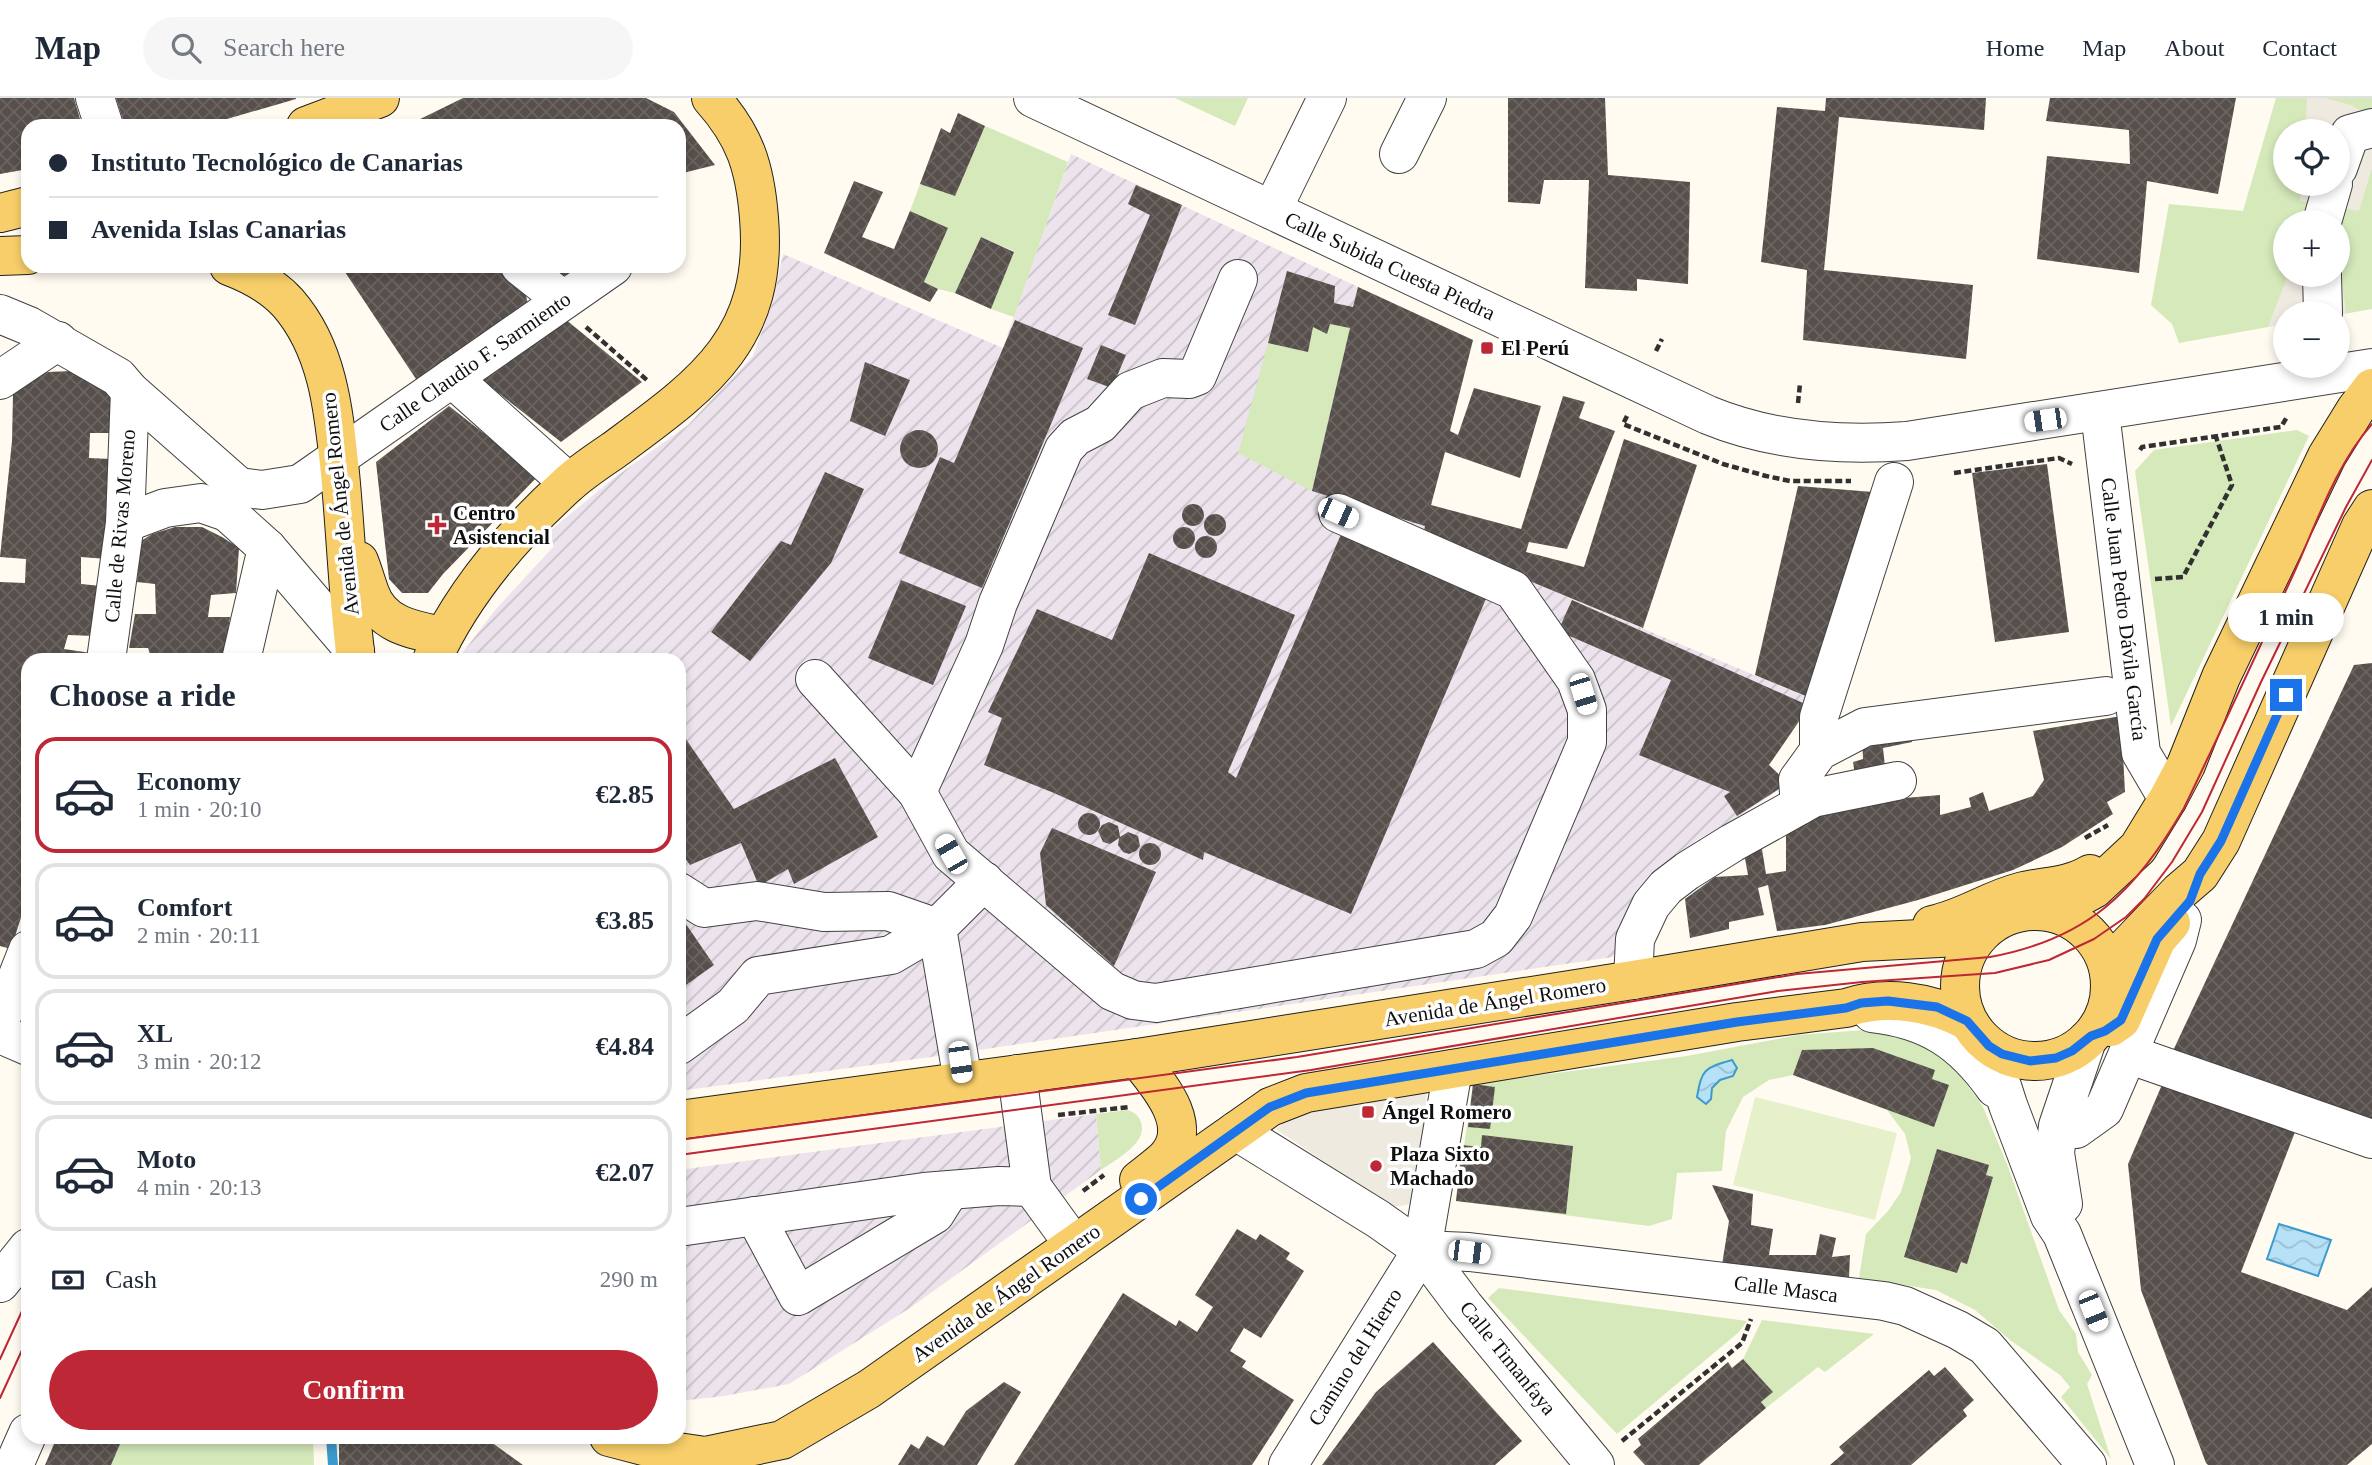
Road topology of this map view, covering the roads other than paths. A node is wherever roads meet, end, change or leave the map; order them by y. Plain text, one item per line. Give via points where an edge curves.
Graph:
1 (95, 98) edge
2 (380, 98) edge
3 (711, 98) edge
4 (1033, 98) edge
5 (1327, 98) edge
6 (1427, 98) edge
7 (102, 119) edge
8 (337, 119) edge
9 (2372, 128) edge
10 (2350, 134) edge
11 (1399, 154) dead end
12 (21, 208) edge
13 (1272, 210) junction
14 (0, 213) edge
15 (21, 255) edge
16 (0, 256) edge
17 (243, 273) edge
18 (528, 273) edge
19 (602, 273) edge
20 (1238, 279) dead end
21 (560, 302) junction
22 (0, 314) edge
23 (58, 341) junction
24 (2372, 368) edge
25 (452, 378) junction
26 (0, 380) edge
27 (2372, 388) edge
28 (130, 391) junction
29 (2100, 412) junction
30 (338, 458) junction
31 (1894, 482) dead end
32 (569, 483) junction
33 (233, 500) junction
34 (1338, 513) dead end
35 (125, 523) junction
36 (346, 528) junction
37 (2368, 530) edge
38 (267, 548) junction
39 (437, 648) edge
40 (107, 653) edge
41 (243, 653) edge
42 (353, 653) edge
43 (355, 653) edge
44 (815, 679) dead end
45 (2106, 696) dead end
46 (1819, 751) junction
47 (1897, 781) dead end
48 (916, 792) junction
49 (2163, 792) junction
50 (1800, 805) junction
51 (2200, 874) junction
52 (984, 881) junction
53 (686, 896) edge
54 (2053, 912) junction
55 (937, 928) junction
56 (1978, 936) junction
57 (1862, 942) junction
58 (2108, 966) junction
59 (21, 968) edge
60 (1633, 980) junction
61 (1846, 1008) junction
62 (0, 1021) edge
63 (1978, 1033) junction
64 (0, 1034) edge
65 (2107, 1038) junction
66 (686, 1040) edge
67 (21, 1043) edge
68 (1137, 1058) junction
69 (1453, 1069) junction
70 (1017, 1074) junction
71 (963, 1081) junction
72 (2008, 1105) junction
73 (686, 1119) edge
74 (1237, 1131) junction
75 (2372, 1139) edge
76 (950, 1190) junction
77 (2062, 1196) junction
78 (1042, 1201) junction
79 (755, 1216) junction
80 (686, 1226) edge
81 (2062, 1234) junction
82 (1087, 1236) junction
83 (1422, 1250) junction
84 (21, 1257) edge
85 (0, 1283) edge
86 (23, 1444) edge
87 (636, 1444) edge
88 (1584, 1461) edge
89 (14, 1465) edge
90 (1288, 1465) edge
91 (2087, 1465) edge
92 (2155, 1465) edge

1 - 7 street
2 - 8 main road
3 - 32 main road via 737,130 751,163 758,198 761,234 752,305 737,337 714,368 676,404
4 - 13 street, Calle Subida Cuesta Piedra
5 - 13 street
6 - 11 street
9 - 10 street
12 - 14 main road
13 - 29 street, Calle Subida Cuesta Piedra via 1708,415 1765,433 1794,439 1907,441
15 - 16 main road
17 - 30 main road, Avenida de Ángel Romero via 271,287 288,303 321,359 331,393
18 - 21 street
19 - 21 street, Calle Claudio F. Sarmiento
20 - 48 street via 1197,376 1163,378 1130,391 1100,424 1075,437 1064,449 984,645
21 - 25 street, Calle Claudio F. Sarmiento
22 - 23 street
23 - 26 street
23 - 28 street via 118,377
24 - 29 street, Calle Subida Cuesta Piedra
25 - 30 street, Calle Claudio F. Sarmiento
25 - 32 street
27 - 49 main road via 2327,456
28 - 33 street
28 - 35 street, Calle de Rivas Moreno
29 - 49 street, Calle Juan Pedro Dávila García via 2141,753
30 - 33 street, Calle Claudio F. Sarmiento via 300,484
30 - 36 main road, Avenida de Ángel Romero
31 - 46 street via 1819,717
32 - 39 main road via 514,537 460,605
33 - 35 street, Calle Claudio F. Sarmiento via 165,508
33 - 38 street
34 - 52 street via 1513,590 1583,694 1587,742 1513,916 1496,938 1476,949 1156,1003 1112,991
35 - 40 street, Calle de Rivas Moreno
36 - 39 main road via 378,610
36 - 43 main road, Avenida de Ángel Romero
37 - 51 main road via 2221,841
38 - 41 street
38 - 42 street
44 - 48 street
45 - 46 street via 1865,727
46 - 50 street via 1798,780
47 - 50 street via 1813,798
48 - 52 street via 951,854
49 - 54 main road via 2138,848 2094,889
49 - 57 main road via 2123,842 2086,876 2003,898 1954,920
50 - 60 street via 1666,887 1651,905 1635,939
51 - 58 main road
51 - 65 main road via 2190,901 2157,939
52 - 55 street
53 - 55 street via 704,908 757,901 824,912 888,911
54 - 56 main road via 2020,911 1997,920
54 - 58 main road via 2081,926 2094,939
55 - 66 street via 891,955 758,976 733,1006
55 - 71 street
56 - 57 main road, Avenida de Ángel Romero
56 - 63 main road via 1960,974 1960,998
57 - 60 main road, Avenida de Ángel Romero
58 - 65 main road via 2110,990 2099,1026
59 - 62 street
60 - 68 main road, Avenida de Ángel Romero
61 - 63 main road, Avenida de Ángel Romero via 1901,1002 1937,1007
61 - 69 main road, Avenida de Ángel Romero
61 - 72 street via 1916,1021 1943,1035 1982,1068
63 - 65 main road via 2017,1059 2043,1061
63 - 72 street
64 - 67 street
65 - 75 street
65 - 77 street via 2076,1129 2070,1178
65 - 77 street via 2058,1126 2055,1153
68 - 70 main road, Avenida de Ángel Romero
68 - 82 main road via 1171,1102 1175,1142 1166,1158 1125,1191
69 - 74 main road, Avenida de Ángel Romero via 1306,1093 1270,1107
69 - 83 street
70 - 71 main road, Avenida de Ángel Romero
70 - 78 street
71 - 73 main road, Avenida de Ángel Romero
72 - 81 street via 2050,1216
74 - 82 main road, Avenida de Ángel Romero
74 - 83 street
76 - 78 street via 999,1186
76 - 79 street
76 - 79 street via 936,1214 798,1296
77 - 81 street
78 - 82 street
79 - 80 street
81 - 92 street
82 - 87 main road, Avenida de Ángel Romero via 869,1389 782,1440 705,1456
83 - 88 street, Calle Timanfaya
83 - 90 street, Camino del Hierro
83 - 91 street, Calle Masca via 1905,1306 1985,1346
84 - 85 street
86 - 89 street

